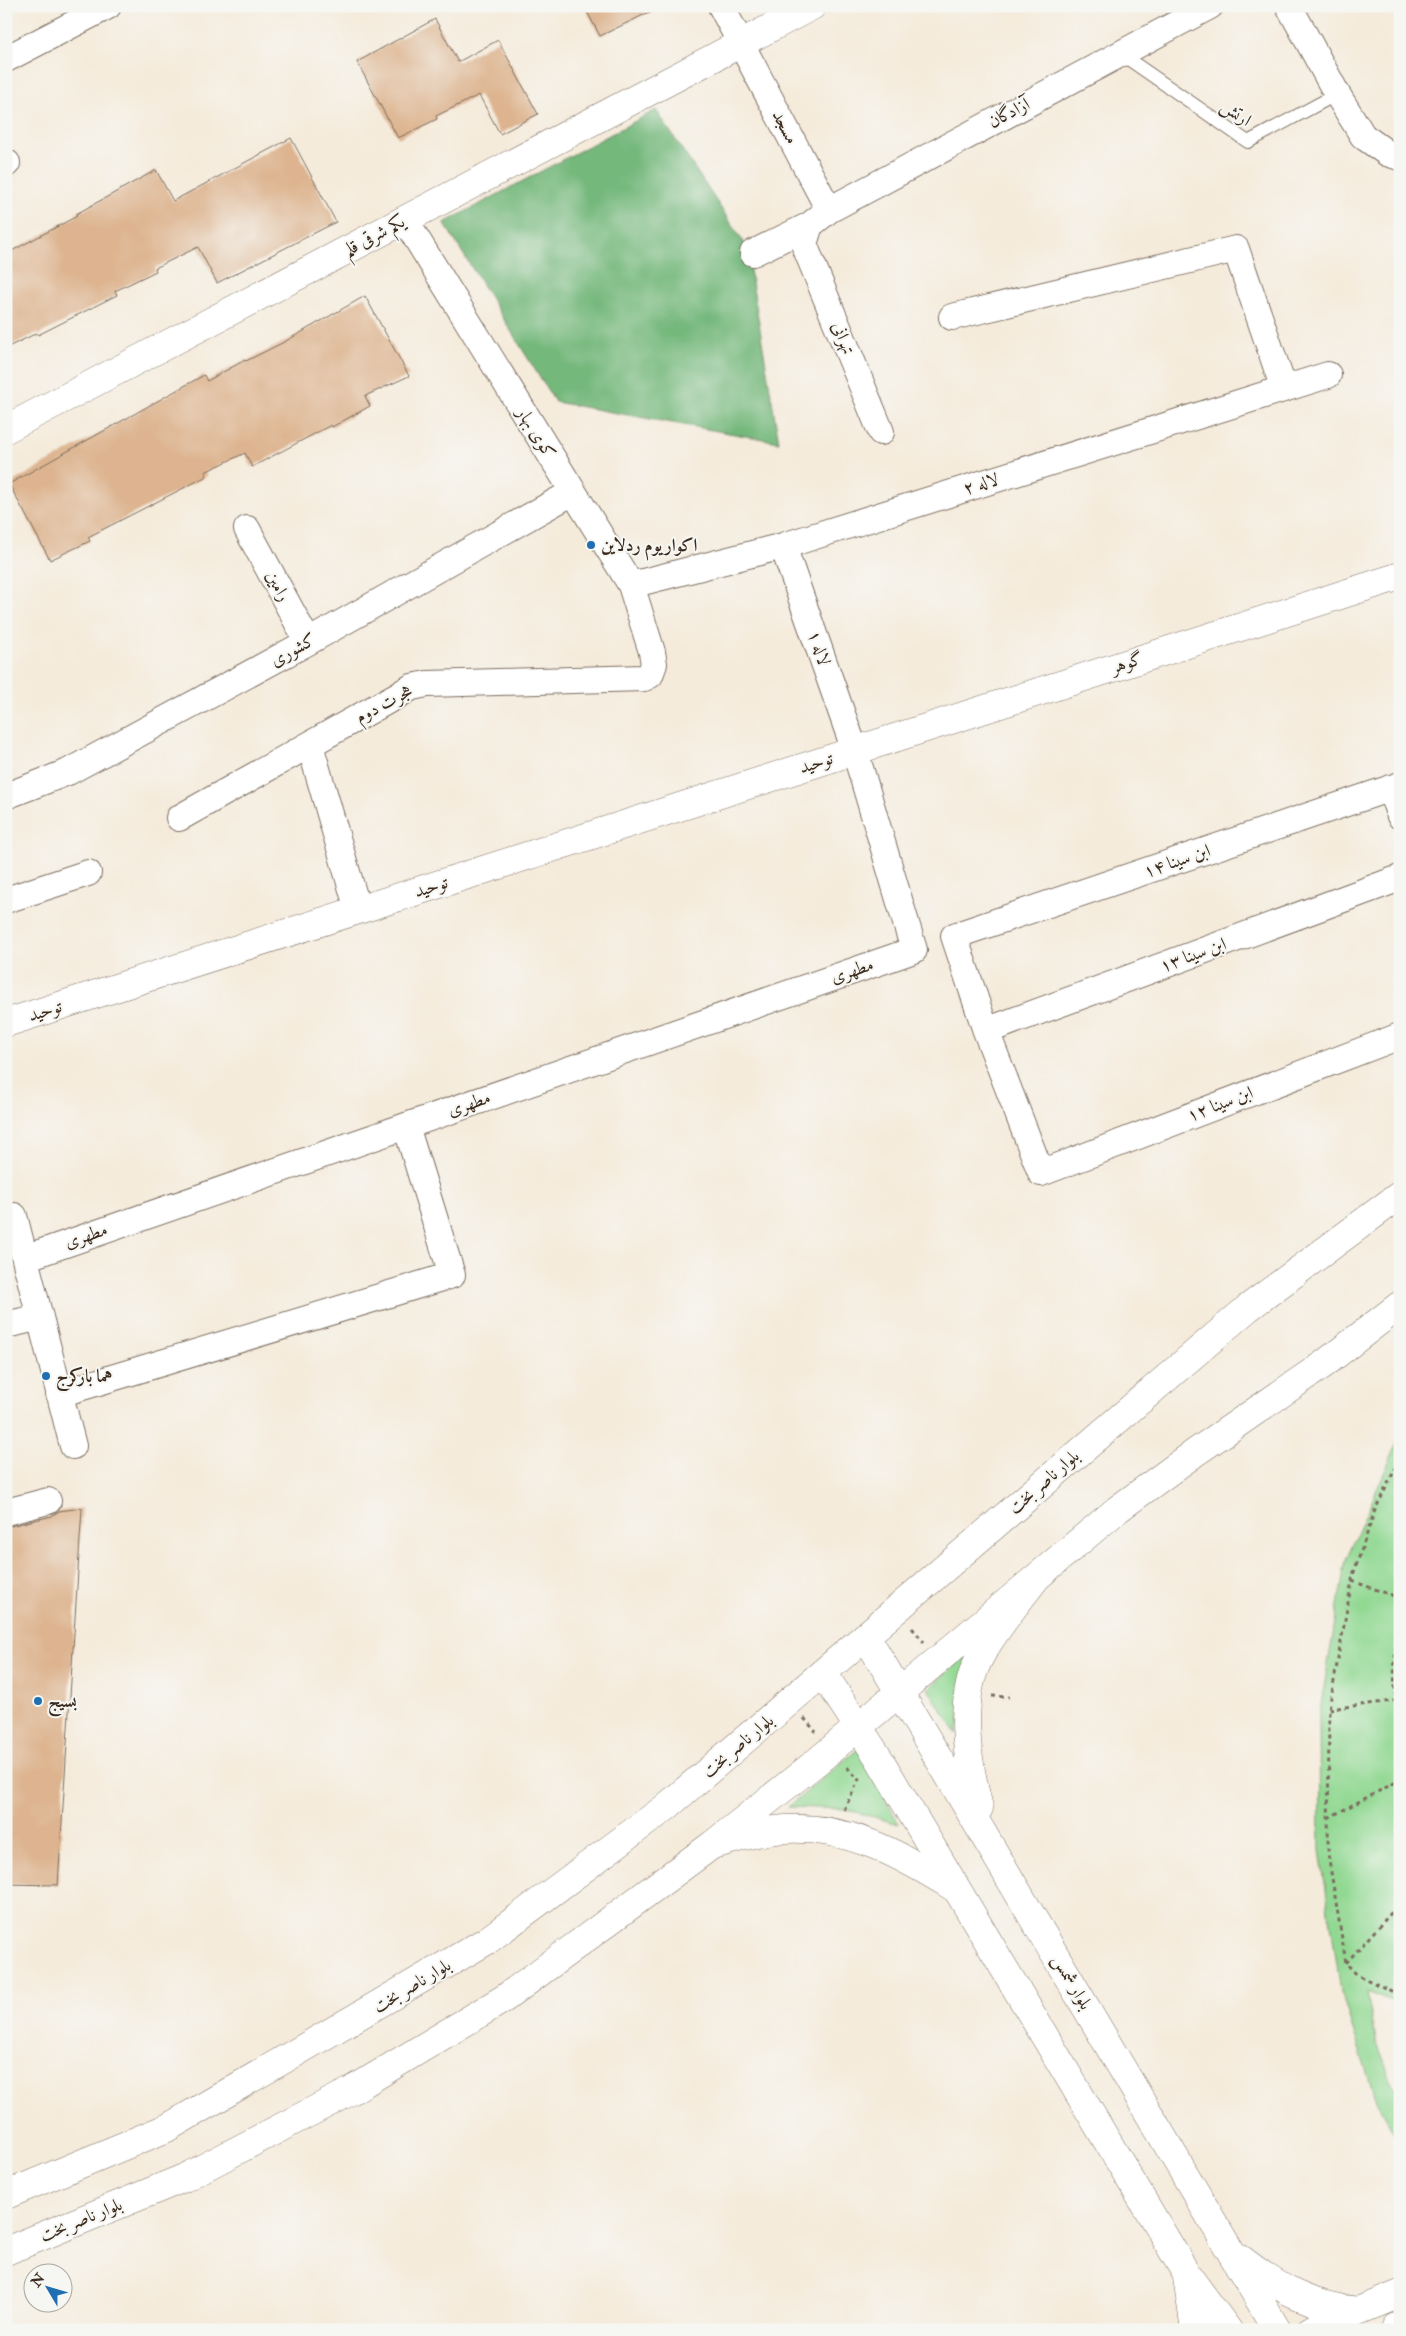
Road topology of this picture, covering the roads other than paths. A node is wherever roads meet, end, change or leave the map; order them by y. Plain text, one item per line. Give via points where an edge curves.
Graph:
1 (108, 6) edge
2 (721, 6) edge
3 (812, 6) edge
4 (1210, 6) edge
5 (1288, 6) edge
6 (741, 44) junction
7 (1121, 54) junction
8 (6, 59) edge
9 (1337, 94) junction
10 (1400, 157) edge
11 (405, 220) junction
12 (814, 226) junction
13 (754, 252) dead end
14 (952, 317) dead end
15 (1328, 375) dead end
16 (1284, 389) junction
17 (6, 429) edge
18 (881, 432) dead end
19 (573, 492) junction
20 (248, 529) dead end
21 (783, 546) junction
22 (1400, 576) edge
23 (631, 585) junction
24 (308, 642) junction
25 (652, 652) joint
26 (310, 745) junction
27 (855, 751) junction
28 (1395, 787) edge
29 (6, 796) edge
30 (1400, 816) edge
31 (179, 818) dead end
32 (88, 873) dead end
33 (1400, 878) edge
34 (6, 900) edge
35 (358, 910) junction
36 (914, 950) joint
37 (6, 1023) edge
38 (986, 1030) junction
39 (1400, 1036) edge
40 (406, 1126) junction
41 (1400, 1195) edge
42 (10, 1217) edge
43 (25, 1258) junction
44 (1400, 1306) edge
45 (40, 1317) junction
46 (6, 1325) edge
47 (60, 1394) junction
48 (73, 1446) dead end
49 (48, 1501) dead end
50 (6, 1512) edge
51 (1036, 1578) junction
52 (866, 1636) junction
53 (823, 1673) junction
54 (900, 1693) junction
55 (858, 1727) junction
56 (987, 1838) junction
57 (712, 1845) junction
58 (958, 1890) junction
59 (6, 2195) edge
60 (1230, 2250) junction
61 (6, 2251) edge
62 (1186, 2273) junction
63 (1400, 2294) edge
64 (1358, 2311) junction
65 (1193, 2330) edge
66 (1228, 2330) edge
67 (1277, 2330) edge
68 (1311, 2330) edge

1 - 8 street
2 - 6 street
3 - 6 main road, یکم شرقی قلم
4 - 7 street, آزادگان
5 - 9 street
6 - 11 main road, یکم شرقی قلم
6 - 12 street, مسجد
7 - 9 lane, ارتش via 1248,142
7 - 12 street, آزادگان
9 - 10 street via 1363,136 1387,153
11 - 17 main road, یکم شرقی قلم
11 - 19 street, کوی بهار
12 - 13 street, آزادگان
12 - 18 street, تهرانی
14 - 16 street via 1236,249
15 - 16 street, لاله ۲
16 - 21 street, لاله ۲
19 - 23 street, کوی بهار
19 - 24 street, کشوری
20 - 24 street, رامین
21 - 23 street, لاله ۲
21 - 27 street, لاله ۱
22 - 27 main road, گوهر
23 - 25 street, کوی بهار
24 - 29 street, کشوری via 68,772
25 - 26 street, هجرت دوم via 654,664 650,675 644,678 412,687
26 - 31 street, هجرت دوم
26 - 35 street
27 - 35 main road, توحید
27 - 36 street, لاله ۱
28 - 30 street
28 - 38 street, ابن سینا ۱۴ via 954,936
32 - 34 street
33 - 38 street, ابن سینا ۱۳
35 - 37 main road, توحید
36 - 40 street, مطهری
38 - 39 street, ابن سینا ۱۲ via 1040,1173
40 - 43 street, مطهری
40 - 47 street via 452,1275
41 - 52 main road, بلوار ناصر بخت via 1248,1308
42 - 43 street
43 - 45 street
44 - 51 main road, بلوار ناصر بخت via 1324,1364 1118,1508
45 - 46 street
45 - 47 street
47 - 48 street
49 - 50 street
51 - 54 main road, بلوار ناصر بخت
51 - 56 main road via 982,1653 969,1693 970,1773
52 - 53 main road, بلوار ناصر بخت
52 - 54 main road, بلوار شمس
53 - 55 main road
53 - 59 main road, بلوار ناصر بخت via 665,1808 488,1940 167,2128
54 - 55 main road, بلوار ناصر بخت
54 - 56 main road, بلوار شمس
55 - 57 main road, بلوار ناصر بخت
55 - 58 main road
56 - 60 main road, بلوار شمس
57 - 58 main road via 775,1830 842,1833 907,1858
57 - 61 main road, بلوار ناصر بخت via 505,1998 351,2091 184,2178
58 - 62 main road
60 - 64 main road via 1275,2285 1331,2308
60 - 67 main road, بلوار شمس
62 - 65 main road
62 - 66 main road
63 - 64 main road
64 - 68 main road

